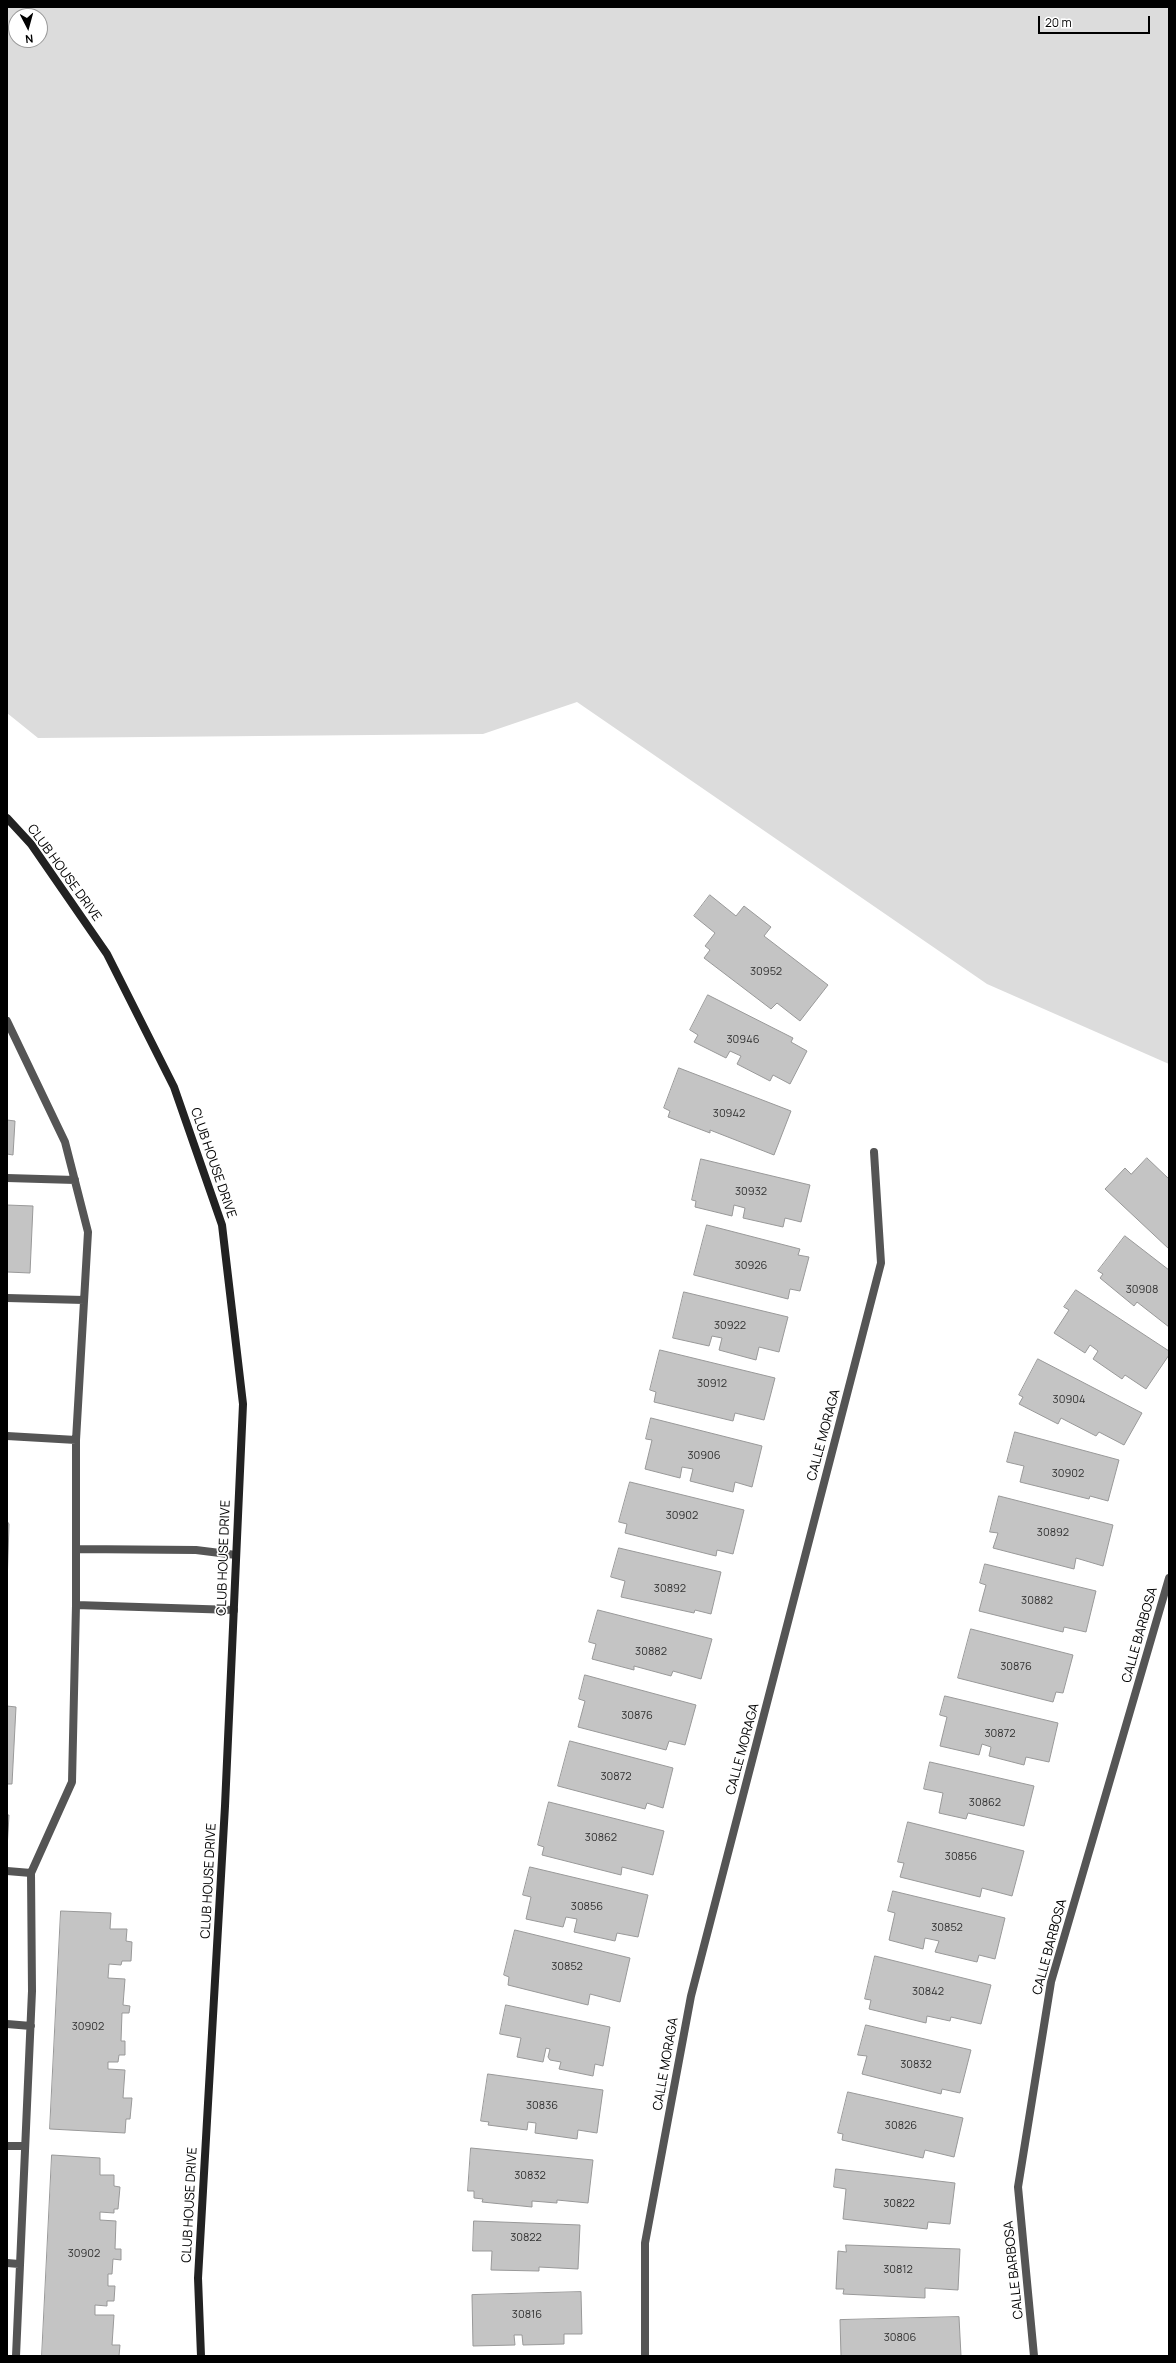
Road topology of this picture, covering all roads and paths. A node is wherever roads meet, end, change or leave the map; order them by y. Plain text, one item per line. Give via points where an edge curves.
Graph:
1 (7, 818) edge
2 (7, 1021) edge
3 (874, 1152) dead end
4 (7, 1178) edge
5 (75, 1180) junction
6 (7, 1298) edge
7 (84, 1300) junction
8 (7, 1436) edge
9 (76, 1440) junction
10 (76, 1549) junction
11 (236, 1555) junction
12 (1169, 1578) edge
13 (76, 1605) junction
14 (234, 1610) junction
15 (7, 1871) edge
16 (31, 1873) junction
17 (7, 2024) edge
18 (30, 2026) junction
19 (7, 2146) edge
20 (24, 2146) junction
21 (7, 2263) edge
22 (19, 2264) junction
23 (16, 2356) edge
24 (201, 2356) edge
25 (645, 2356) edge
26 (1034, 2356) edge

1 - 11 street, CLUB HOUSE DRIVE via 31,844 107,954 174,1087 222,1225 243,1404
2 - 5 street via 65,1142
3 - 25 street, CALLE MORAGA via 881,1263 691,1996 645,2243
4 - 5 street
5 - 7 street via 88,1232
6 - 7 street
7 - 9 street
8 - 9 street
9 - 10 street
10 - 11 street via 196,1550
10 - 13 street
11 - 14 street, CLUB HOUSE DRIVE
12 - 26 street, CALLE BARBOSA via 1051,1982 1018,2187
13 - 14 street
13 - 16 street via 72,1782
14 - 24 street, CLUB HOUSE DRIVE via 198,2278
15 - 16 street
16 - 18 street
17 - 18 street
18 - 20 street
19 - 20 street
20 - 22 street
21 - 22 street
22 - 23 street

